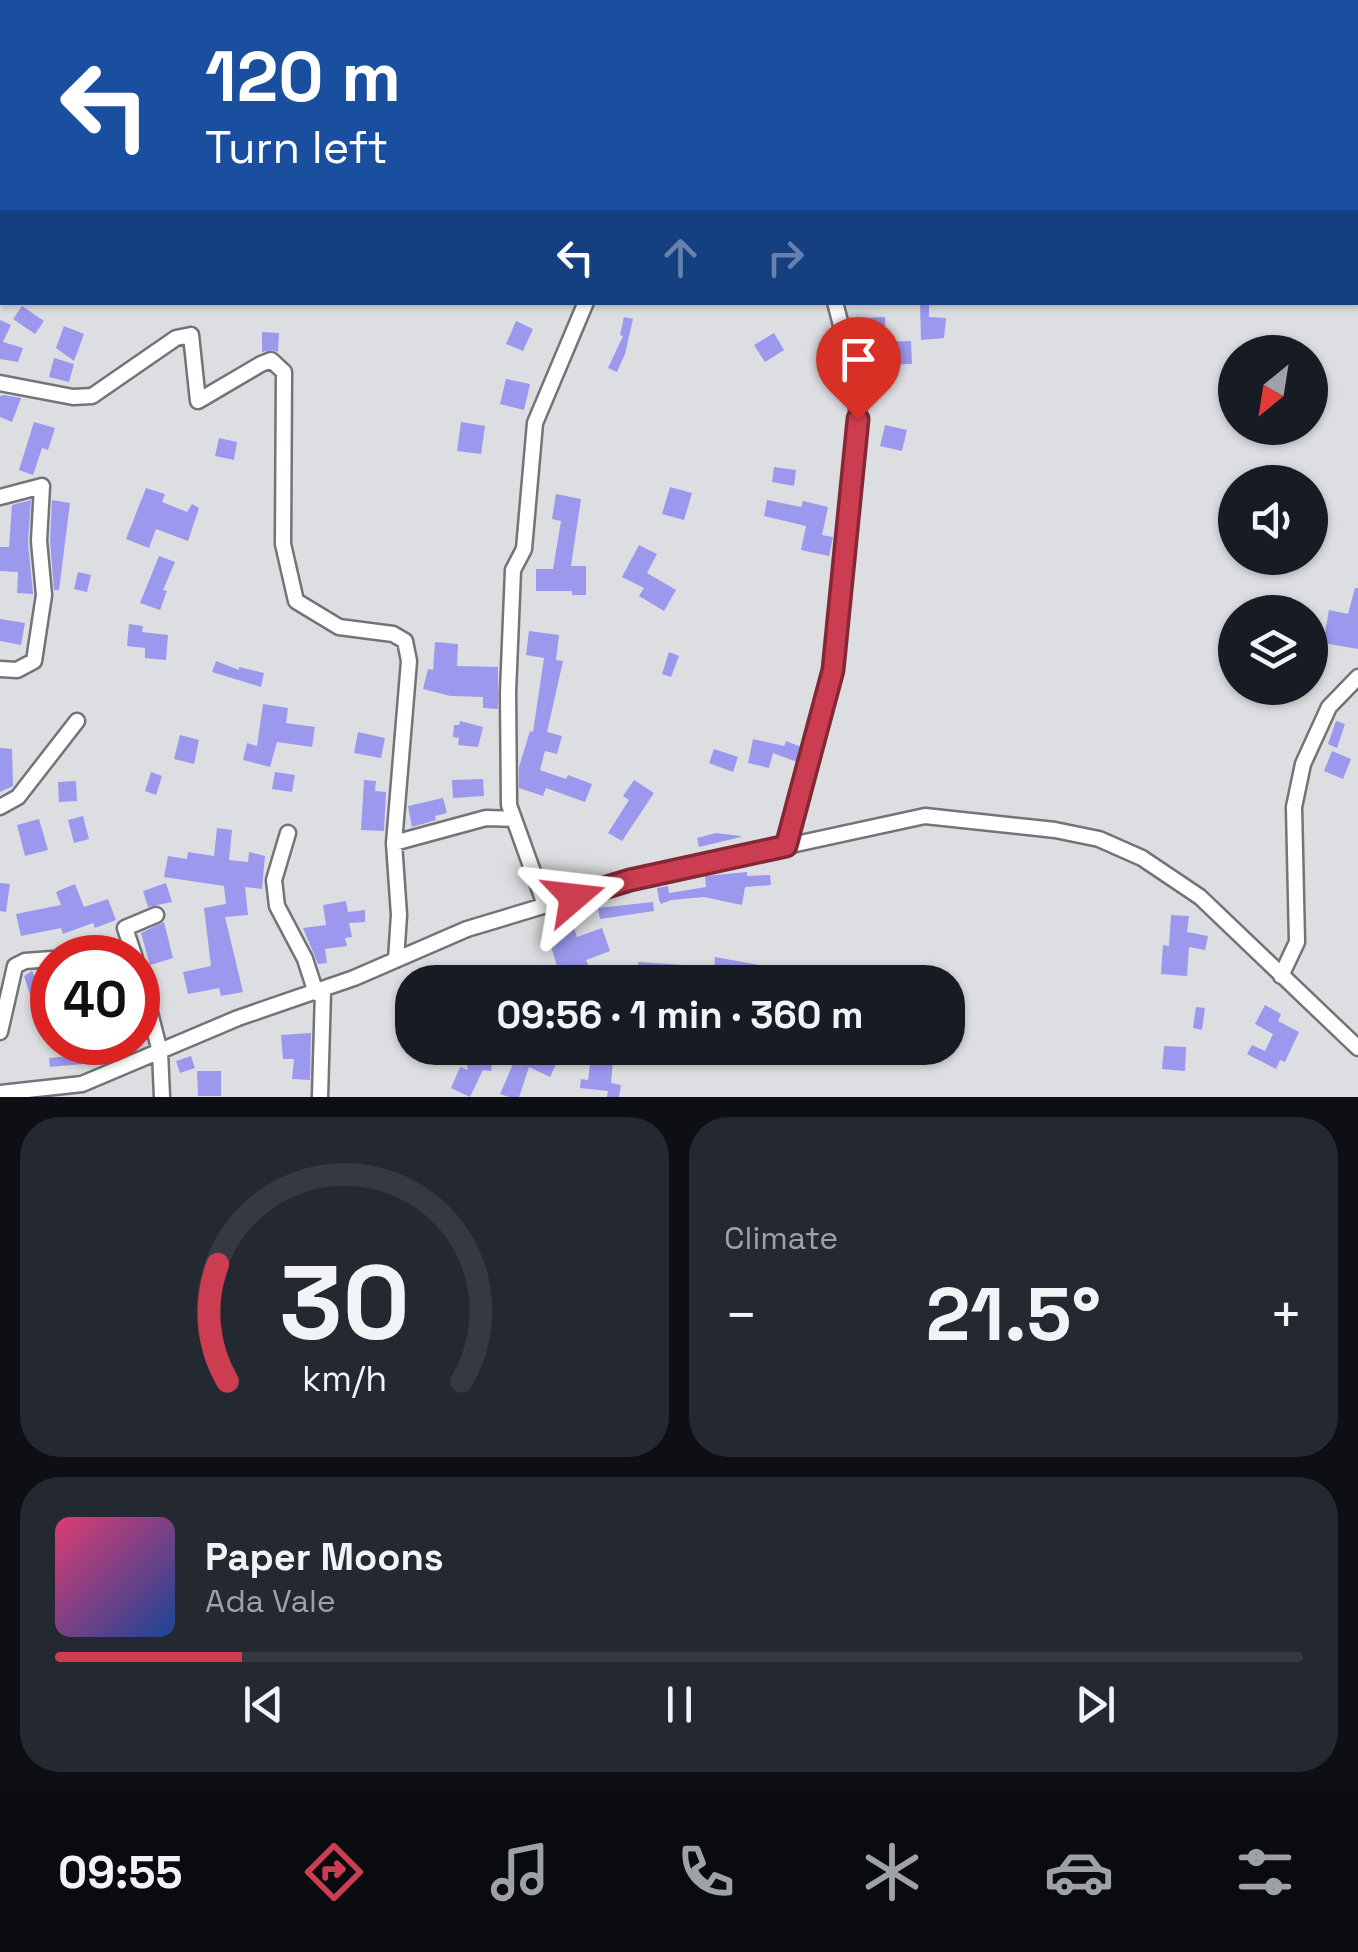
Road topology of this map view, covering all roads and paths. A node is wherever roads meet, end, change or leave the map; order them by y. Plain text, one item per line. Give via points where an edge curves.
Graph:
1 (585, 305) edge
2 (836, 305) edge
3 (0, 383) edge
4 (0, 497) edge
5 (0, 669) edge
6 (1358, 678) edge
7 (77, 721) dead end
8 (0, 807) edge
9 (514, 818) junction
10 (288, 832) dead end
11 (394, 842) junction
12 (786, 846) junction
13 (545, 905) junction
14 (156, 916) dead end
15 (127, 935) edge
16 (396, 960) junction
17 (30, 961) edge
18 (1281, 976) junction
19 (320, 992) junction
20 (0, 1032) edge
21 (1358, 1048) edge
22 (160, 1052) joint
23 (128, 1065) edge
24 (0, 1093) edge
25 (162, 1097) edge
26 (320, 1097) edge

1 - 9 street via 535,423 524,549 513,570 508,692
2 - 12 street via 852,368 856,464 833,670
3 - 11 street via 92,396 191,334 198,401 271,360 284,372 282,544 296,601 339,627 406,641 410,662
4 - 5 street via 42,486 44,595 34,661
6 - 18 street via 1329,706 1303,764 1294,807 1298,942
7 - 8 street via 18,797
9 - 11 street via 486,818
9 - 13 street
10 - 19 street via 274,880 277,906
11 - 16 street
12 - 13 street
12 - 18 street via 925,816 1098,839 1173,876
13 - 16 street via 467,928
14 - 15 street via 125,928
16 - 19 street
17 - 20 street via 14,966
18 - 21 street
19 - 22 street
19 - 26 street
22 - 25 street
23 - 24 street via 82,1084

